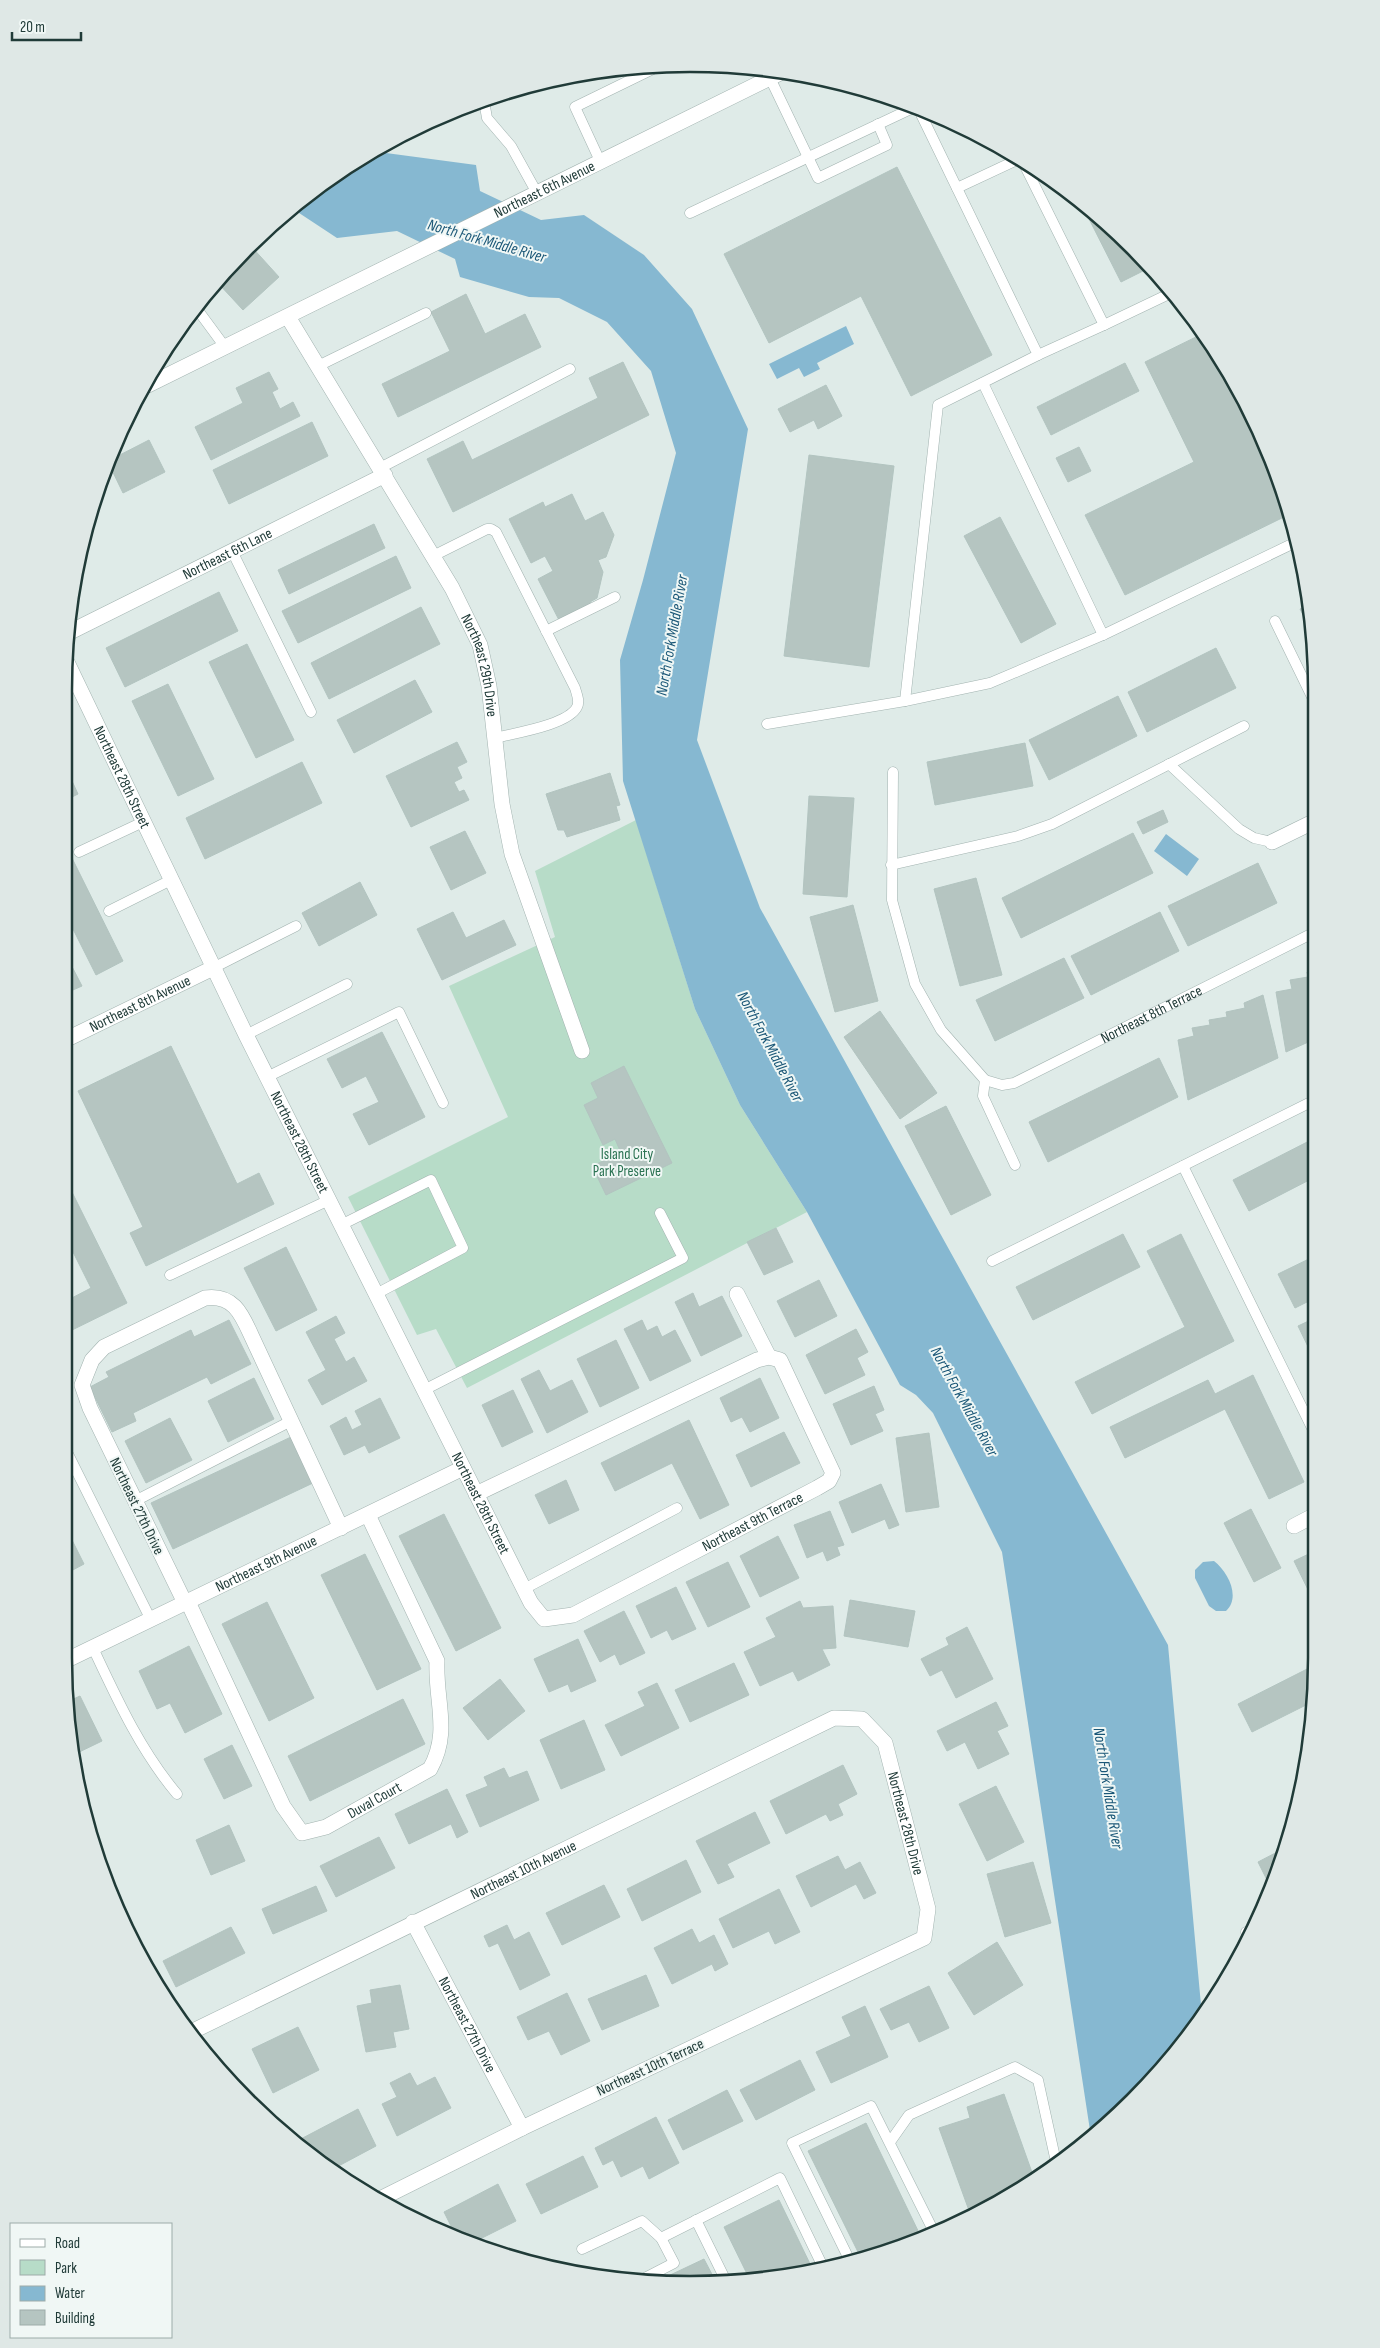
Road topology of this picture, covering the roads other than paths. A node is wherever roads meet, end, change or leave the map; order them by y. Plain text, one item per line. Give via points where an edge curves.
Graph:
1 (641, 75) edge
2 (769, 78) edge
3 (777, 79) edge
4 (486, 108) edge
5 (905, 112) edge
6 (922, 118) edge
7 (878, 124) junction
8 (808, 157) junction
9 (600, 161) junction
10 (1011, 163) edge
11 (1029, 175) edge
12 (957, 188) junction
13 (534, 195) junction
14 (690, 213) dead end
15 (1165, 296) edge
16 (426, 313) dead end
17 (200, 314) edge
18 (288, 317) junction
19 (1104, 324) junction
20 (225, 347) junction
21 (1038, 355) junction
22 (318, 366) junction
23 (570, 369) dead end
24 (154, 383) edge
25 (983, 383) junction
26 (382, 471) junction
27 (1290, 545) edge
28 (232, 551) junction
29 (433, 556) junction
30 (615, 597) dead end
31 (1275, 621) dead end
32 (76, 629) edge
33 (546, 631) junction
34 (1103, 635) junction
35 (73, 674) edge
36 (1308, 689) edge
37 (905, 701) junction
38 (311, 712) dead end
39 (767, 724) dead end
40 (1244, 726) dead end
41 (495, 738) junction
42 (1169, 764) junction
43 (893, 772) dead end
44 (143, 822) junction
45 (1308, 827) edge
46 (1272, 842) joint
47 (79, 852) dead end
48 (892, 865) junction
49 (171, 880) junction
50 (109, 911) dead end
51 (296, 926) dead end
52 (1308, 936) edge
53 (213, 968) junction
54 (347, 984) dead end
55 (246, 1035) junction
56 (72, 1036) edge
57 (582, 1051) dead end
58 (267, 1077) junction
59 (985, 1080) junction
60 (443, 1103) dead end
61 (1308, 1103) edge
62 (1015, 1164) dead end
63 (1182, 1166) junction
64 (329, 1200) junction
65 (660, 1213) dead end
66 (341, 1225) junction
67 (992, 1261) dead end
68 (170, 1275) dead end
69 (376, 1294) junction
70 (736, 1294) dead end
71 (769, 1357) junction
72 (424, 1390) junction
73 (1308, 1420) edge
74 (291, 1421) junction
75 (72, 1462) edge
76 (463, 1468) junction
77 (476, 1494) junction
78 (135, 1501) junction
79 (677, 1508) dead end
80 (368, 1514) junction
81 (1308, 1519) edge
82 (1294, 1526) dead end
83 (341, 1528) junction
84 (524, 1589) junction
85 (187, 1602) junction
86 (544, 1619) joint
87 (151, 1620) junction
88 (93, 1648) junction
89 (72, 1658) edge
90 (862, 1719) joint
91 (176, 1794) dead end
92 (413, 1922) junction
93 (924, 1938) joint
94 (197, 2029) edge
95 (522, 2128) junction
96 (890, 2142) junction
97 (1055, 2156) edge
98 (386, 2196) edge
99 (696, 2220) junction
100 (931, 2226) edge
101 (661, 2238) junction
102 (582, 2249) dead end
103 (847, 2255) edge
104 (820, 2261) edge
105 (658, 2274) edge
106 (723, 2274) edge

1 - 9 lane via 575,107
2 - 9 street, Northeast 6th Avenue
3 - 8 lane
4 - 13 lane via 488,118 511,146
5 - 7 lane
6 - 12 lane
7 - 8 lane
7 - 8 lane via 888,145 818,178
8 - 14 lane
9 - 13 street, Northeast 6th Avenue
10 - 12 lane
11 - 19 lane
12 - 21 lane
13 - 18 street, Northeast 6th Avenue
15 - 19 lane
16 - 22 lane
17 - 20 lane
18 - 20 street, Northeast 6th Avenue
18 - 22 street, Northeast 29th Drive
19 - 21 lane
20 - 24 street, Northeast 6th Avenue
21 - 25 lane
22 - 26 street, Northeast 29th Drive
23 - 26 lane
25 - 34 lane
25 - 37 lane via 938,405
26 - 28 street, Northeast 6th Lane
26 - 29 street, Northeast 29th Drive
27 - 34 lane
28 - 32 street, Northeast 6th Lane
28 - 38 lane
29 - 33 lane via 491,528 496,532
29 - 41 street, Northeast 29th Drive via 480,645
30 - 33 lane
31 - 36 lane
33 - 41 lane via 575,688 579,701 577,709 544,726
34 - 37 lane via 990,683
35 - 44 street, Northeast 28th Street
37 - 39 lane
40 - 42 lane
41 - 57 street, Northeast 29th Drive via 502,804 512,854
42 - 46 lane via 1239,829 1254,838
42 - 48 lane via 1052,824 983,845
43 - 48 lane
44 - 47 lane
44 - 49 street, Northeast 28th Street
45 - 46 street
48 - 59 lane via 892,900 915,984 941,1030
49 - 50 lane
49 - 53 street, Northeast 28th Street
51 - 53 lane
52 - 59 lane, Northeast 8th Terrace via 1014,1083 1002,1085
53 - 55 street, Northeast 28th Street
53 - 56 street, Northeast 8th Avenue
54 - 55 lane
55 - 58 street, Northeast 28th Street
58 - 60 lane via 399,1012
58 - 64 street, Northeast 28th Street
59 - 62 lane via 983,1096
61 - 63 lane
63 - 67 lane
63 - 73 lane
64 - 66 street, Northeast 28th Street
64 - 68 lane
65 - 72 lane via 683,1258
66 - 69 street, Northeast 28th Street
66 - 69 lane via 431,1180 463,1248
69 - 72 street, Northeast 28th Street
70 - 71 street, Northeast 9th Terrace
71 - 77 street
71 - 86 street, Northeast 9th Terrace via 780,1360 829,1462 833,1473 829,1481 572,1615
72 - 76 street, Northeast 28th Street
74 - 78 lane
74 - 78 street, Northeast 27th Drive via 242,1316 232,1302 205,1298 104,1346 92,1360 82,1385
74 - 83 street, Northeast 27th Drive
75 - 87 lane
76 - 77 street, Northeast 28th Street
76 - 80 street, Northeast 9th Avenue
77 - 84 street, Northeast 28th Street
78 - 85 street, Northeast 27th Drive
79 - 84 lane
80 - 83 street, Northeast 9th Avenue
80 - 85 street, Duval Court via 437,1661 442,1734 438,1754 430,1769 326,1827 302,1833 283,1806
81 - 82 street
83 - 85 street, Northeast 9th Avenue
84 - 86 street, Northeast 28th Street
85 - 87 street, Northeast 9th Avenue
87 - 88 street, Northeast 9th Avenue
88 - 89 street, Northeast 9th Avenue
88 - 91 lane via 131,1728
90 - 92 street, Northeast 10th Avenue via 834,1718
90 - 93 street, Northeast 28th Drive via 885,1743 928,1910
92 - 94 street, Northeast 10th Avenue
92 - 95 street, Northeast 27th Drive
93 - 95 street, Northeast 10th Terrace
95 - 98 street, Northeast 10th Terrace
96 - 97 lane via 909,2115 1015,2067 1038,2080
96 - 100 lane
96 - 103 lane via 871,2106 792,2143
99 - 101 lane
99 - 104 lane via 780,2178
99 - 106 lane
101 - 102 lane via 642,2221
101 - 105 lane via 674,2263

